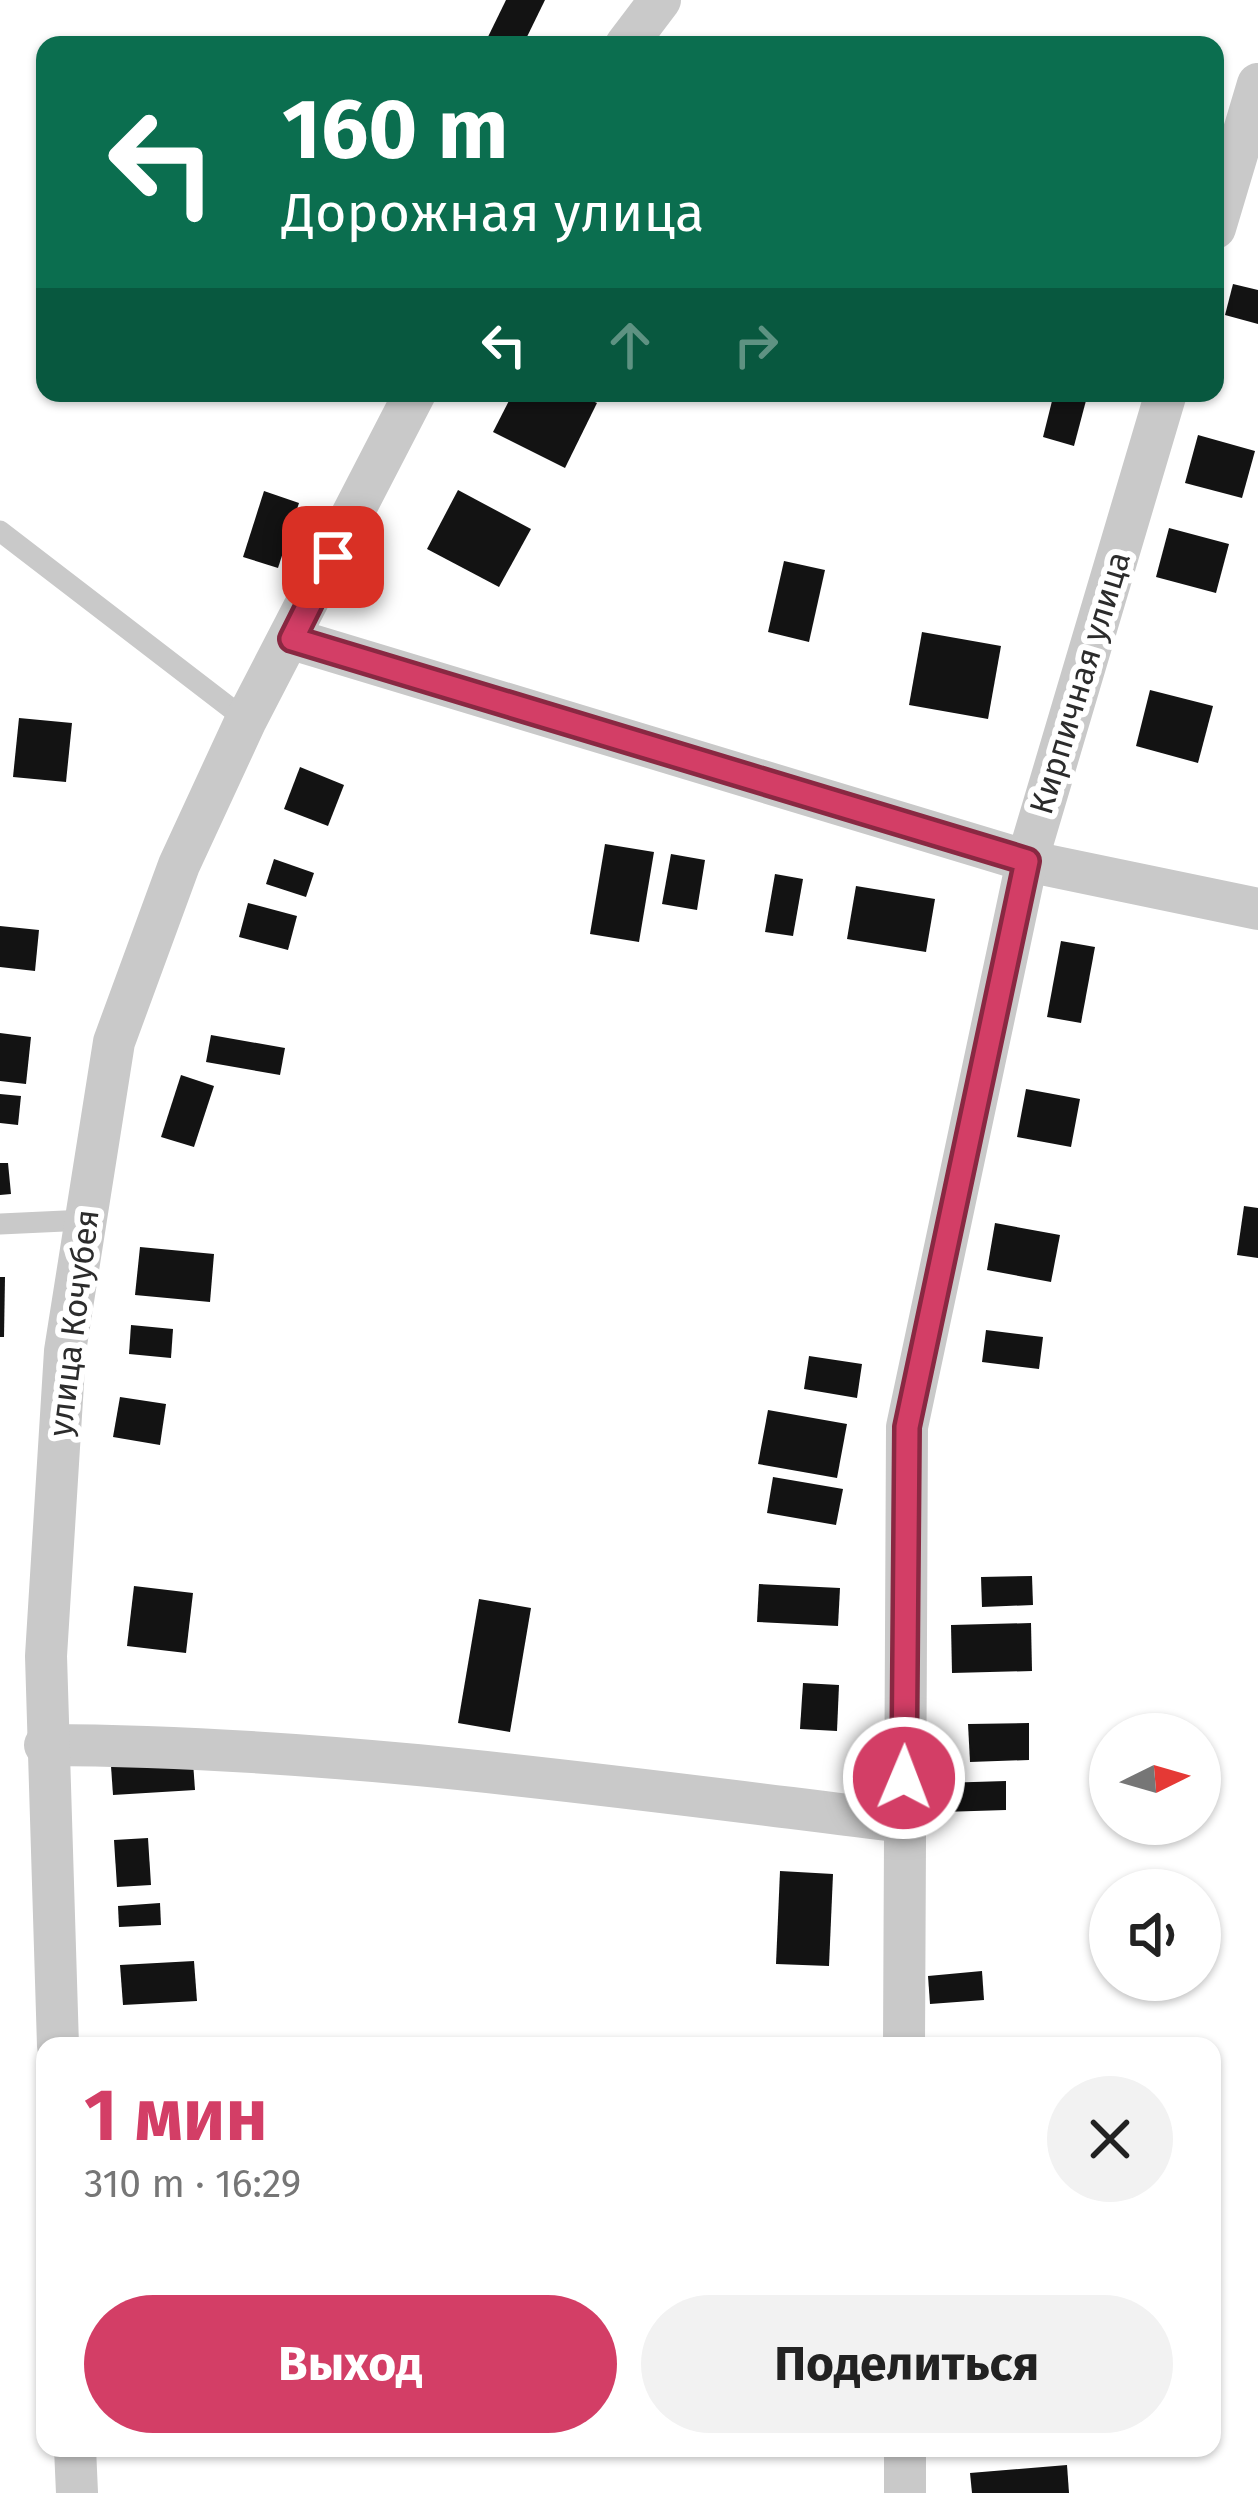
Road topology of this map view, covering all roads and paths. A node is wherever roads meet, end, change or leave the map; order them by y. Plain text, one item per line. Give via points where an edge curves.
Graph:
1 (660, 0) edge
2 (633, 36) edge
3 (1258, 84) edge
4 (1224, 198) edge
5 (410, 402) edge
6 (1163, 402) edge
7 (0, 530) edge
8 (292, 639) junction
9 (246, 720) junction
10 (1027, 861) junction
11 (1258, 908) edge
12 (86, 1220) junction
13 (0, 1224) edge
14 (45, 1745) junction
15 (904, 1822) junction
16 (58, 2037) edge
17 (904, 2037) edge
18 (75, 2457) edge
19 (905, 2457) edge
20 (77, 2493) edge
21 (905, 2493) edge

1 - 2 street
3 - 4 street
5 - 8 street, улица Кочубея
6 - 10 street, Кирпичная улица
7 - 9 lane
8 - 9 street, улица Кочубея
8 - 10 street
9 - 12 street, улица Кочубея via 179,865 114,1042
10 - 11 street
10 - 15 street, Кирпичная улица via 907,1427
12 - 13 lane
12 - 14 street, улица Кочубея via 65,1352
14 - 15 street via 186,1745 458,1767
14 - 16 street, улица Кочубея
15 - 17 street, Кирпичная улица
18 - 20 street
19 - 21 street

